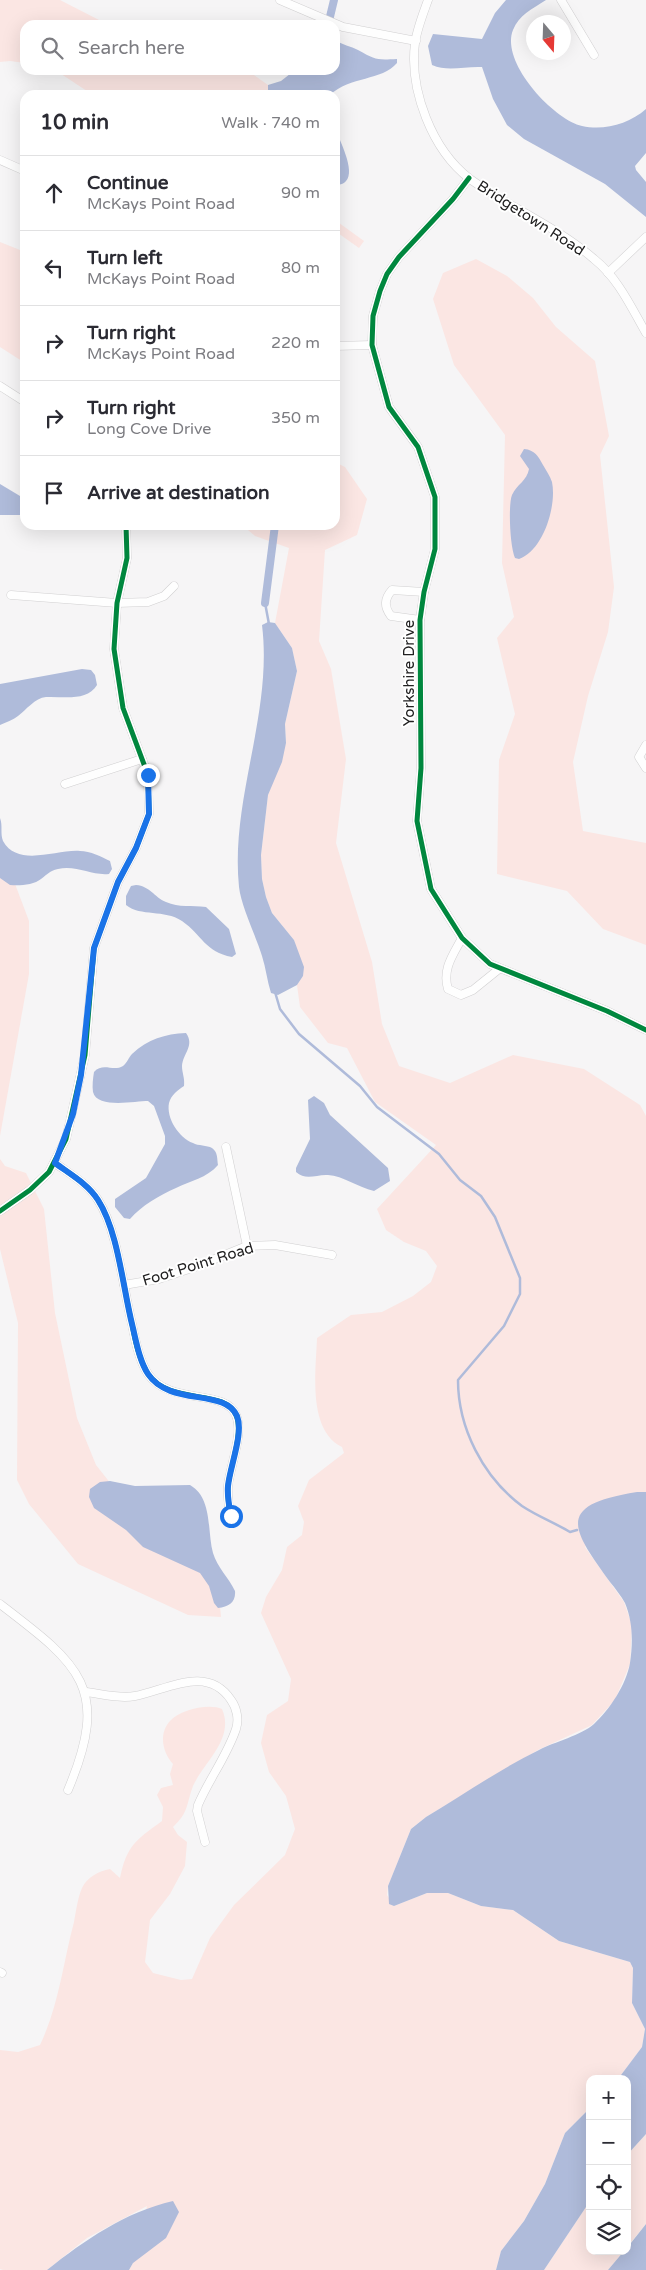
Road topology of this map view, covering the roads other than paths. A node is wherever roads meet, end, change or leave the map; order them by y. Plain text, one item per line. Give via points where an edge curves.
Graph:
1 (280, 0) edge
2 (428, 0) edge
3 (562, 0) edge
4 (327, 20) edge
5 (340, 26) edge
6 (416, 41) junction
7 (594, 55) dead end
8 (0, 160) edge
9 (20, 169) edge
10 (469, 178) junction
11 (646, 237) edge
12 (608, 273) junction
13 (646, 333) edge
14 (372, 345) junction
15 (340, 346) edge
16 (0, 386) edge
17 (20, 399) edge
18 (126, 530) edge
19 (174, 586) dead end
20 (424, 592) junction
21 (11, 595) dead end
22 (117, 603) junction
23 (420, 620) junction
24 (646, 745) edge
25 (142, 759) junction
26 (646, 768) edge
27 (65, 784) dead end
28 (462, 938) junction
29 (499, 969) junction
30 (646, 1030) edge
31 (226, 1146) dead end
32 (55, 1163) junction
33 (0, 1211) edge
34 (247, 1246) junction
35 (332, 1255) dead end
36 (124, 1285) junction
37 (231, 1523) dead end
38 (0, 1604) edge
39 (86, 1692) junction
40 (68, 1790) dead end
41 (205, 1842) dead end

1 - 4 street
2 - 6 street, Bridgetown Road
3 - 7 street
5 - 6 street
6 - 10 street, Bridgetown Road via 416,74 427,119 449,157
8 - 9 street
10 - 12 street, Bridgetown Road via 561,233
10 - 14 street, Yorkshire Drive via 387,274 373,316
11 - 12 street
12 - 13 street, Bridgetown Road
14 - 15 street
14 - 20 street, Yorkshire Drive via 389,407 418,447 435,497 435,549
16 - 17 street
18 - 22 street via 127,558
19 - 22 street via 156,600
20 - 23 street, Yorkshire Drive
20 - 23 street, Yorkshire Drive via 392,590 385,606 391,616
21 - 22 street
22 - 25 street via 116,673 123,708
23 - 28 street, Yorkshire Drive via 421,768 417,821 431,890
24 - 26 street via 639,754
25 - 27 street
25 - 32 street via 148,775 149,814 118,882 94,948 81,1075 70,1123
28 - 29 street, Yorkshire Drive
28 - 29 street via 446,969 448,989 461,995 473,990
29 - 30 street, Yorkshire Drive via 607,1011
31 - 34 street
32 - 33 street via 30,1190
32 - 36 street via 98,1200 110,1228
34 - 35 street, Foot Point Road via 275,1245
34 - 36 street, Foot Point Road via 168,1276
36 - 37 street via 135,1339 144,1369 152,1379 178,1395 226,1403 236,1413 240,1425 228,1488
38 - 39 street via 39,1634 68,1663
39 - 40 street via 87,1736
39 - 41 street via 135,1696 195,1681 209,1683 230,1697 236,1712 236,1728 198,1805

